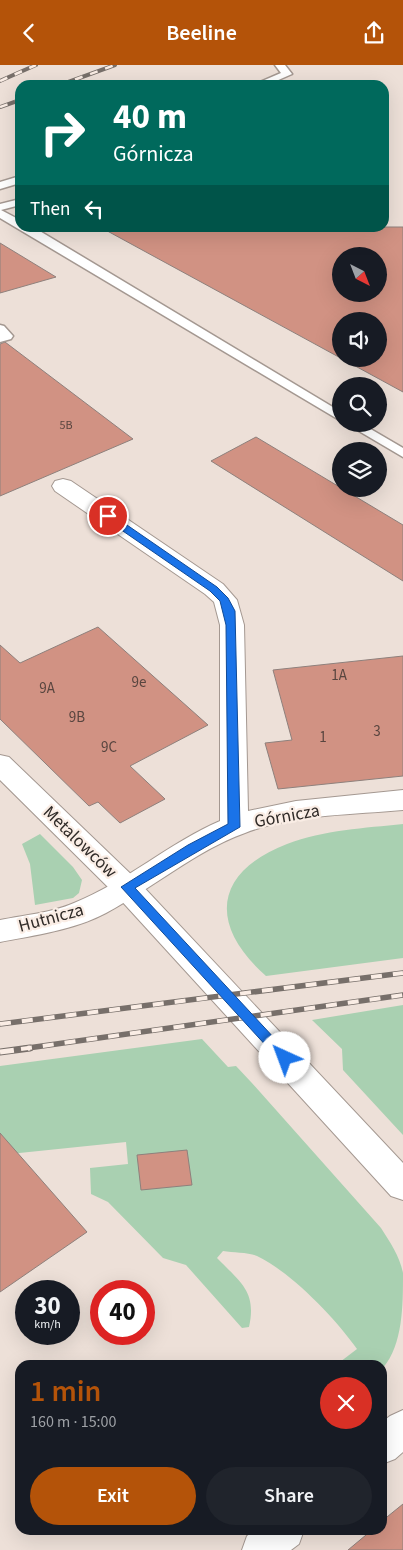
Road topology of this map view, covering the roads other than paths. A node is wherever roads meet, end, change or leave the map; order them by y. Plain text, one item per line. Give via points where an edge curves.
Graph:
1 (280, 65) edge
2 (271, 80) edge
3 (15, 181) edge
4 (0, 187) edge
5 (15, 203) edge
6 (0, 207) edge
7 (0, 213) edge
8 (15, 222) edge
9 (32, 232) edge
10 (0, 329) edge
11 (0, 338) edge
12 (332, 412) edge
13 (367, 432) edge
14 (403, 453) edge
15 (63, 486) dead end
16 (0, 764) edge
17 (403, 801) edge
18 (234, 827) junction
19 (127, 887) junction
20 (0, 931) edge
21 (403, 1186) edge
22 (403, 1428) edge
23 (387, 1442) edge
24 (279, 1535) edge
25 (261, 1550) edge

1 - 2 lane via 287,74
3 - 4 lane
5 - 6 lane
7 - 8 lane
9 - 12 lane
10 - 11 lane via 7,336
13 - 14 lane
15 - 18 street via 198,577 225,600 232,625
16 - 19 street, Metalowców
17 - 18 street, Górnicza via 279,814
18 - 19 street, Górnicza
19 - 20 street, Hutnicza via 94,907 69,917
19 - 21 street, Metalowców
22 - 23 street
24 - 25 street

